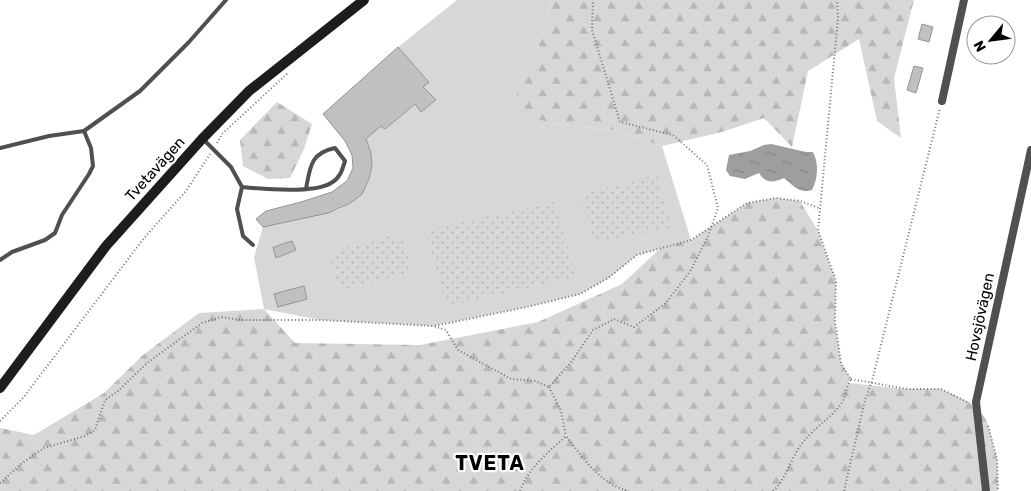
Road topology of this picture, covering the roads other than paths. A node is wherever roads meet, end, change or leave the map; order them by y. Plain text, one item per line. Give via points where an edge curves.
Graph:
1 (226, 0) edge
2 (364, 0) edge
3 (964, 0) edge
4 (942, 101) road end
5 (84, 130) junction
6 (202, 139) junction
7 (0, 148) edge
8 (1031, 150) edge
9 (242, 187) junction
10 (306, 189) junction
11 (252, 245) dead end
12 (0, 260) edge
13 (0, 388) edge
14 (986, 491) edge

1 - 5 lane via 140,91
2 - 6 main road, Tvetavägen via 249,91
3 - 4 street
5 - 7 lane
5 - 12 lane via 92,148 93,166 55,233
6 - 9 lane via 231,167
6 - 13 main road, Tvetavägen via 106,246
8 - 14 street, Hovsjövägen via 976,402
9 - 10 lane
9 - 11 lane via 237,209 243,236
10 - 10 lane via 330,184 341,174 345,161 335,148 324,150 310,165

